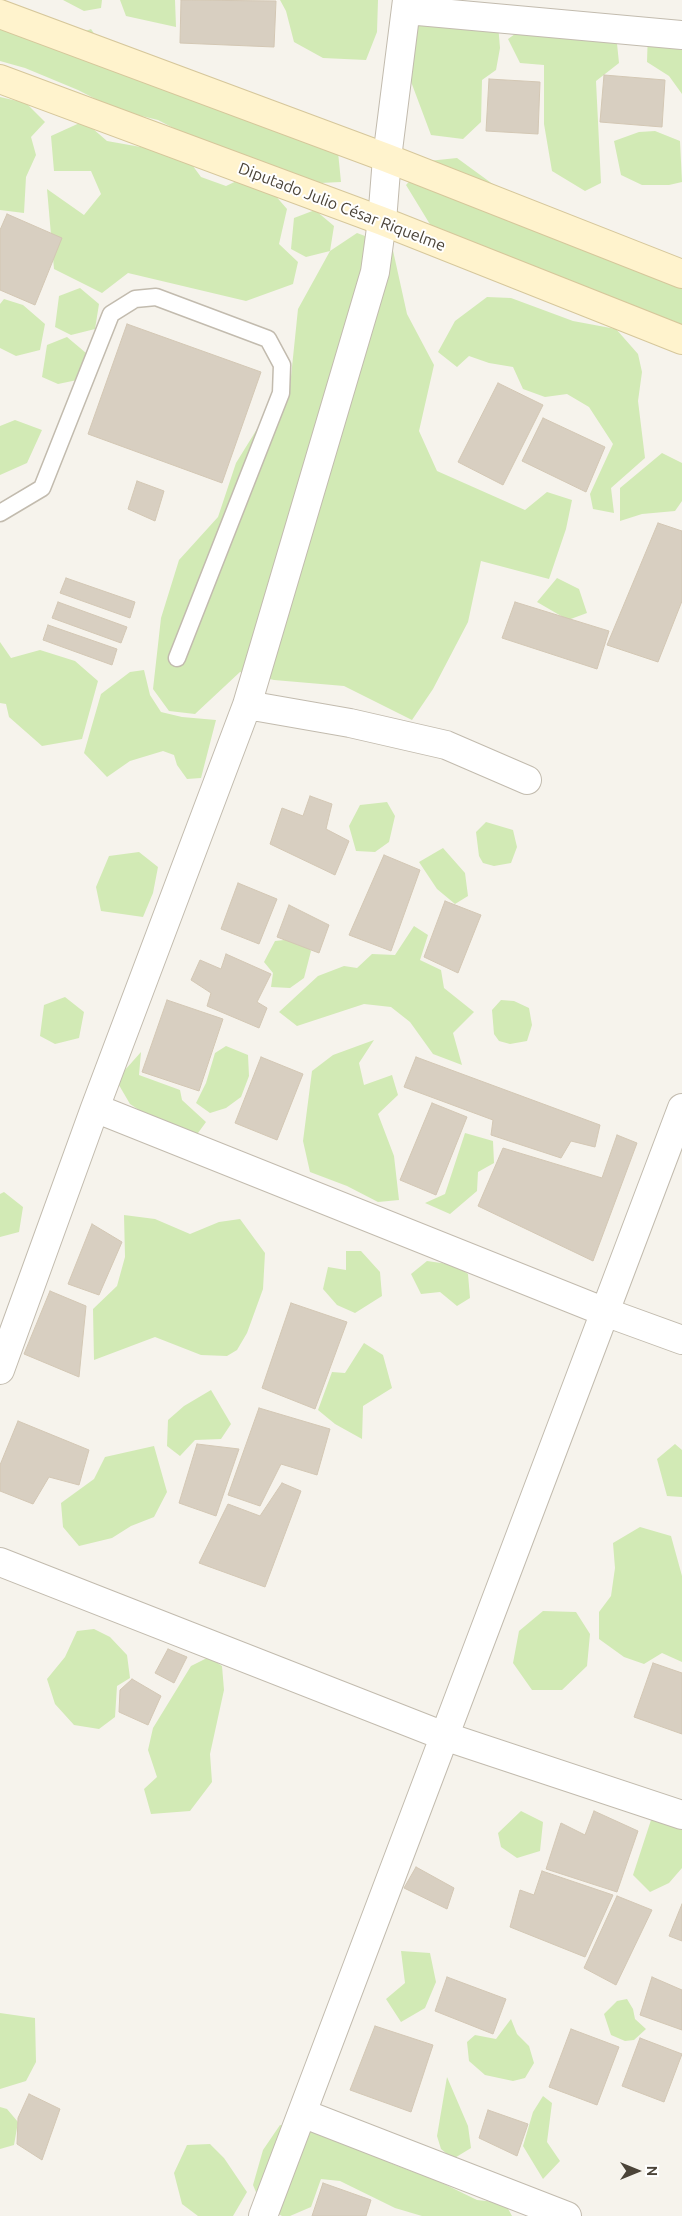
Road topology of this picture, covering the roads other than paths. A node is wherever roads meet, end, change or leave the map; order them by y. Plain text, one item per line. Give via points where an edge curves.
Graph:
1 (407, 5) edge
2 (0, 14) edge
3 (682, 34) edge
4 (0, 78) edge
5 (387, 158) junction
6 (382, 221) junction
7 (682, 274) edge
8 (682, 340) edge
9 (0, 513) edge
10 (176, 658) dead end
11 (247, 705) junction
12 (527, 780) dead end
13 (94, 1108) junction
14 (682, 1108) edge
15 (605, 1312) junction
16 (682, 1340) edge
17 (0, 1370) edge
18 (0, 1562) edge
19 (444, 1736) junction
20 (682, 1815) edge
21 (302, 2113) junction
22 (263, 2216) edge
23 (567, 2216) edge

1 - 3 street
1 - 5 street
2 - 5 street
4 - 6 street, Diputado Julio César Riquelme
5 - 6 street
5 - 7 street
6 - 8 street, Diputado Julio César Riquelme
6 - 11 street via 375,272
9 - 10 lane via 42,488 111,314 135,299 156,297 268,339 282,365 281,393
11 - 12 street via 350,723 446,746
11 - 13 street
13 - 15 street
13 - 17 street
14 - 15 street
15 - 16 street
15 - 19 street
18 - 19 street
19 - 20 street
19 - 21 street
21 - 22 street
21 - 23 street

